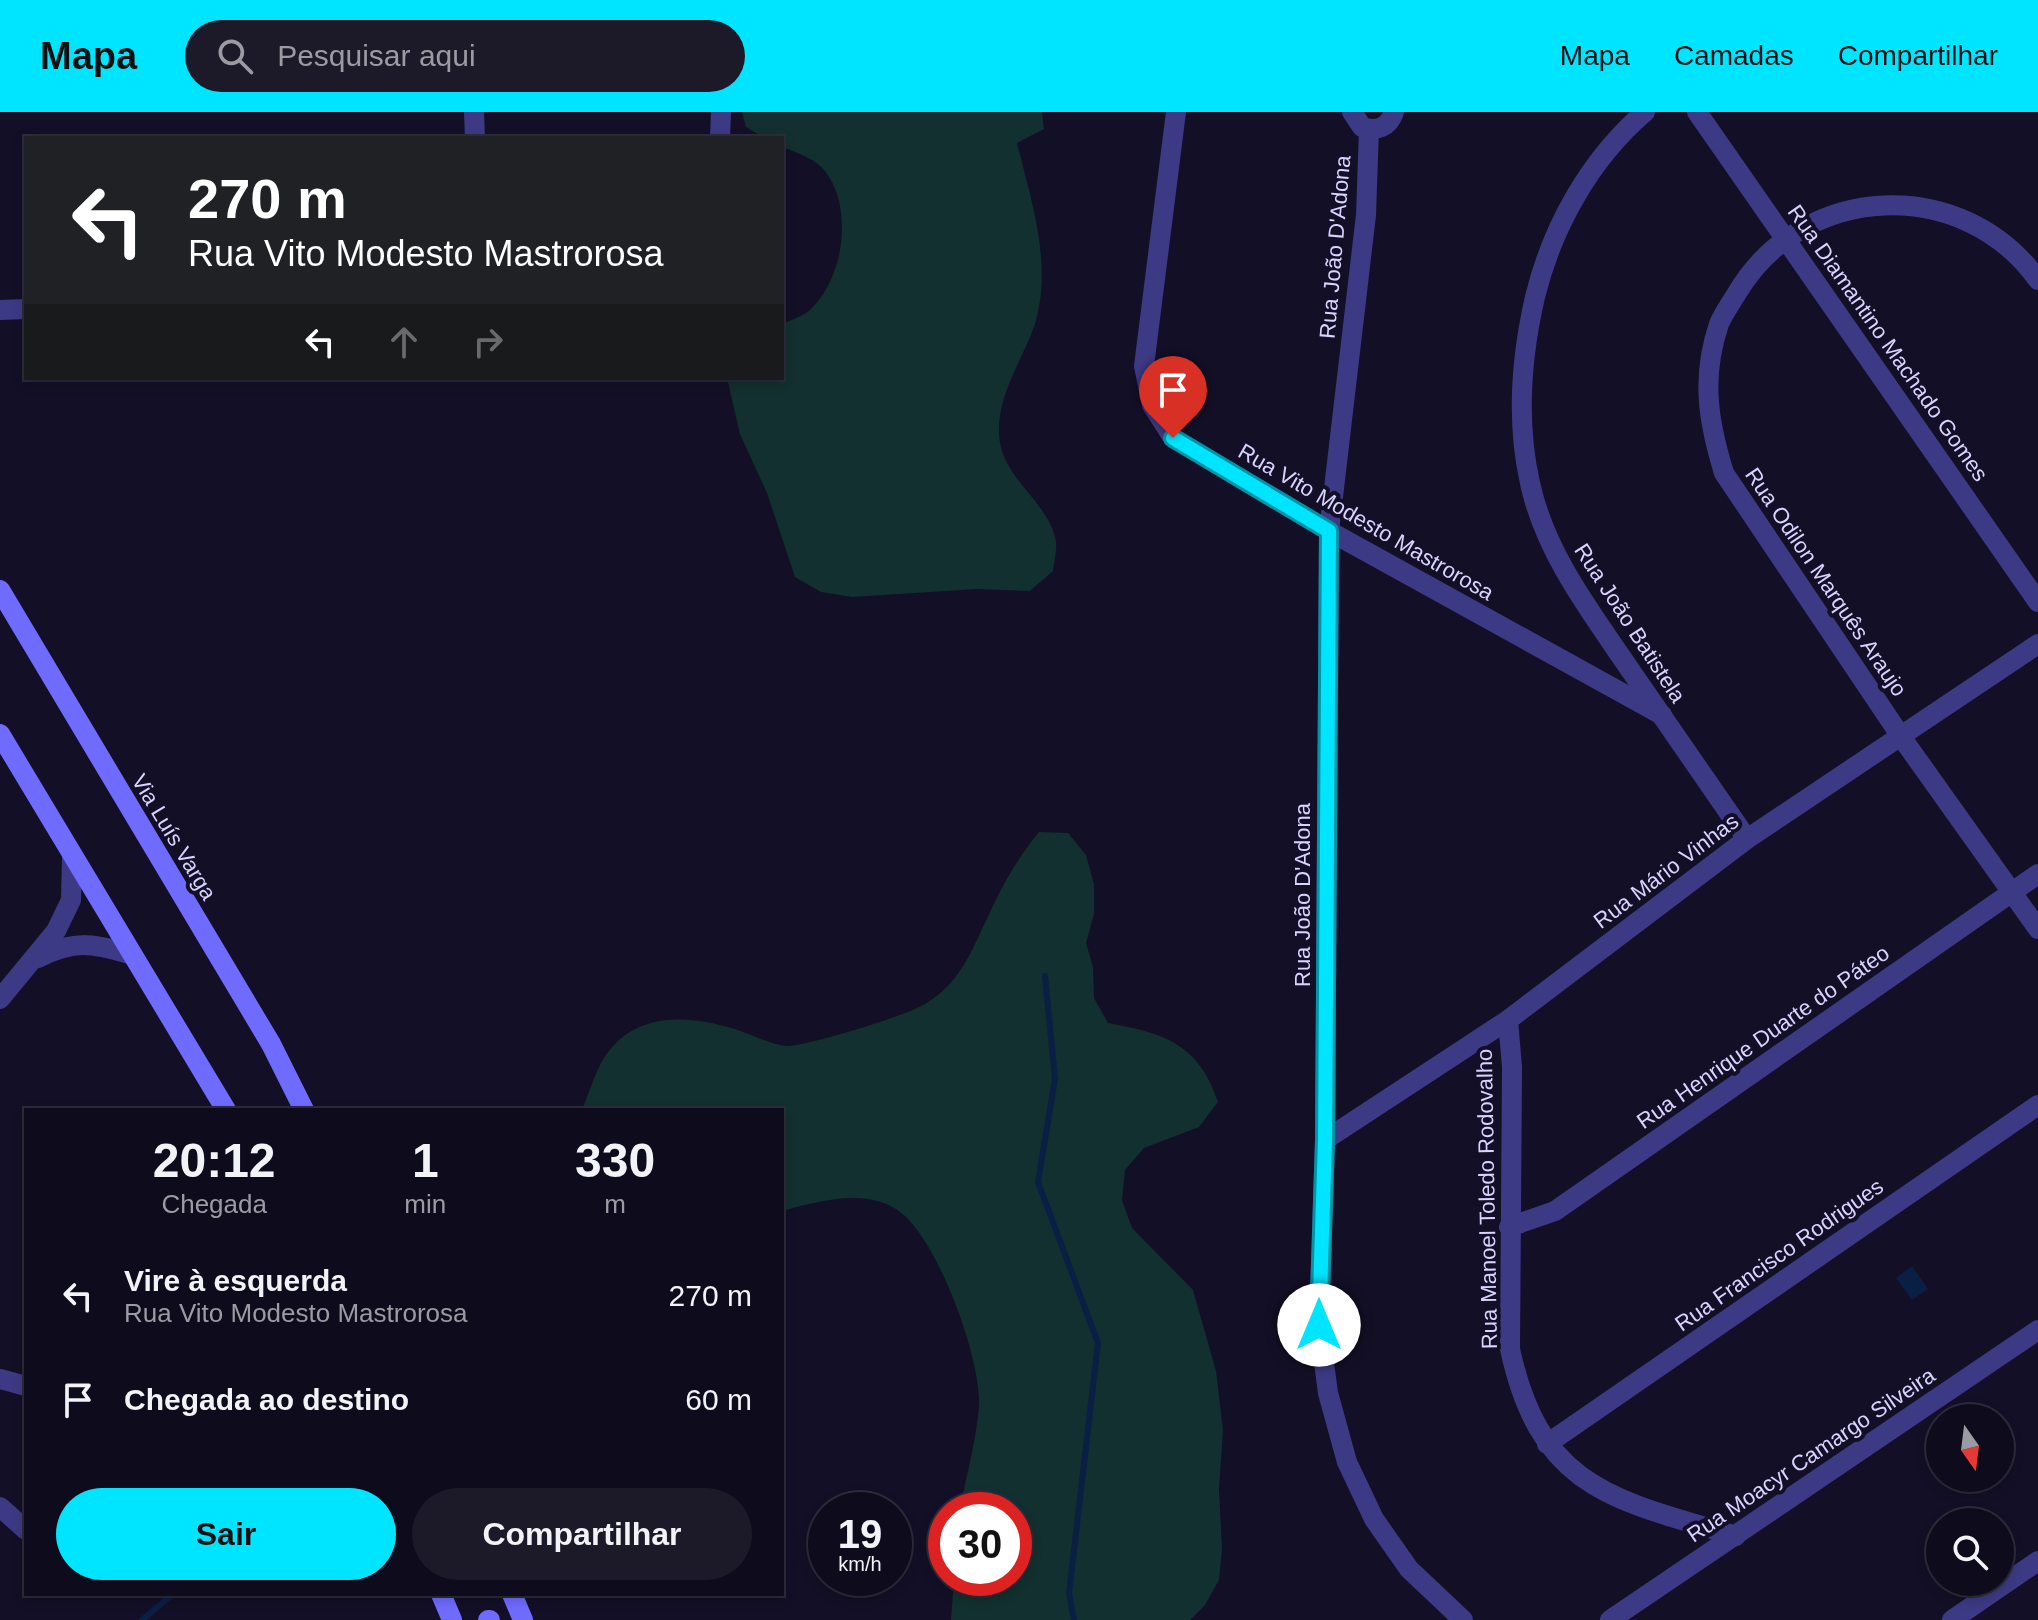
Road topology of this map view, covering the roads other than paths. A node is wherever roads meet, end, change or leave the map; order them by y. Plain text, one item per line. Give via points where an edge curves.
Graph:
1 (474, 112) edge
2 (721, 112) edge
3 (1176, 112) edge
4 (1352, 112) edge
5 (1394, 112) edge
6 (1645, 112) edge
7 (1697, 112) edge
8 (1369, 129) junction
9 (475, 136) edge
10 (720, 136) edge
11 (1786, 236) junction
12 (2038, 280) edge
13 (24, 309) edge
14 (0, 310) edge
15 (1329, 531) junction
16 (0, 590) edge
17 (2038, 602) edge
18 (2038, 644) edge
19 (1662, 715) junction
20 (0, 734) edge
21 (1902, 738) junction
22 (1747, 839) junction
23 (72, 856) junction
24 (2038, 874) edge
25 (2011, 892) junction
26 (2038, 929) edge
27 (129, 954) junction
28 (34, 960) junction
29 (0, 999) edge
30 (1508, 1020) junction
31 (2038, 1105) edge
32 (225, 1108) edge
33 (303, 1108) edge
34 (1325, 1140) junction
35 (1509, 1227) junction
36 (2038, 1330) edge
37 (0, 1379) edge
38 (24, 1385) edge
39 (1547, 1444) junction
40 (0, 1507) edge
41 (24, 1528) edge
42 (1736, 1536) junction
43 (2038, 1561) edge
44 (442, 1596) edge
45 (513, 1596) edge
46 (452, 1620) edge
47 (523, 1620) edge
48 (1463, 1620) edge
49 (1610, 1620) edge
50 (1952, 1620) edge

1 - 9 street
2 - 10 street
3 - 15 street, Rua Vito Modesto Mastrorosa via 1144,366 1152,405 1173,438
4 - 8 street
5 - 8 street via 1383,127
6 - 19 street, Rua João Batistela via 1579,188 1544,261 1525,341 1521,416 1530,484 1552,546
7 - 11 street, Rua Diamantino Machado Gomes
8 - 15 street, Rua João D'Adona via 1366,215
11 - 12 street, Rua Odilon Marquês Araujo via 1832,213 1891,204 1941,211 1988,233 2025,262
11 - 17 street, Rua Diamantino Machado Gomes
11 - 21 street, Rua Odilon Marquês Araujo via 1748,275 1720,323 1708,369 1708,423 1724,473
13 - 14 street
15 - 19 street, Rua Vito Modesto Mastrorosa
15 - 34 street, Rua João D'Adona
16 - 33 main road, Via Luís Varga via 271,1044
18 - 21 street, Rua Mário Vinhas
19 - 22 street, Rua João Batistela
20 - 23 main road
21 - 22 street, Rua Mário Vinhas
21 - 25 street, Rua Odilon Marquês Araujo
22 - 30 street, Rua Mário Vinhas
23 - 27 main road
23 - 28 street via 71,900
24 - 25 street, Rua Henrique Duarte do Páteo
25 - 26 street, Rua Odilon Marquês Araujo
25 - 35 street, Rua Henrique Duarte do Páteo via 1555,1211
27 - 28 street via 96,944 65,945
27 - 32 main road
28 - 29 street
30 - 34 street, Rua Mário Vinhas
30 - 35 street, Rua Manoel Toledo Rodovalho
31 - 39 street, Rua Francisco Rodrigues
34 - 48 street, Rua João D'Adona via 1319,1325 1328,1393 1347,1462 1374,1519 1409,1569
35 - 39 street, Rua Manoel Toledo Rodovalho via 1510,1349 1519,1392
36 - 42 street, Rua Moacyr Camargo Silveira
37 - 38 street
39 - 42 street, Rua Manoel Toledo Rodovalho via 1581,1477 1620,1501
40 - 41 street
42 - 49 street, Rua Moacyr Camargo Silveira
43 - 50 street
44 - 46 main road
45 - 47 main road

